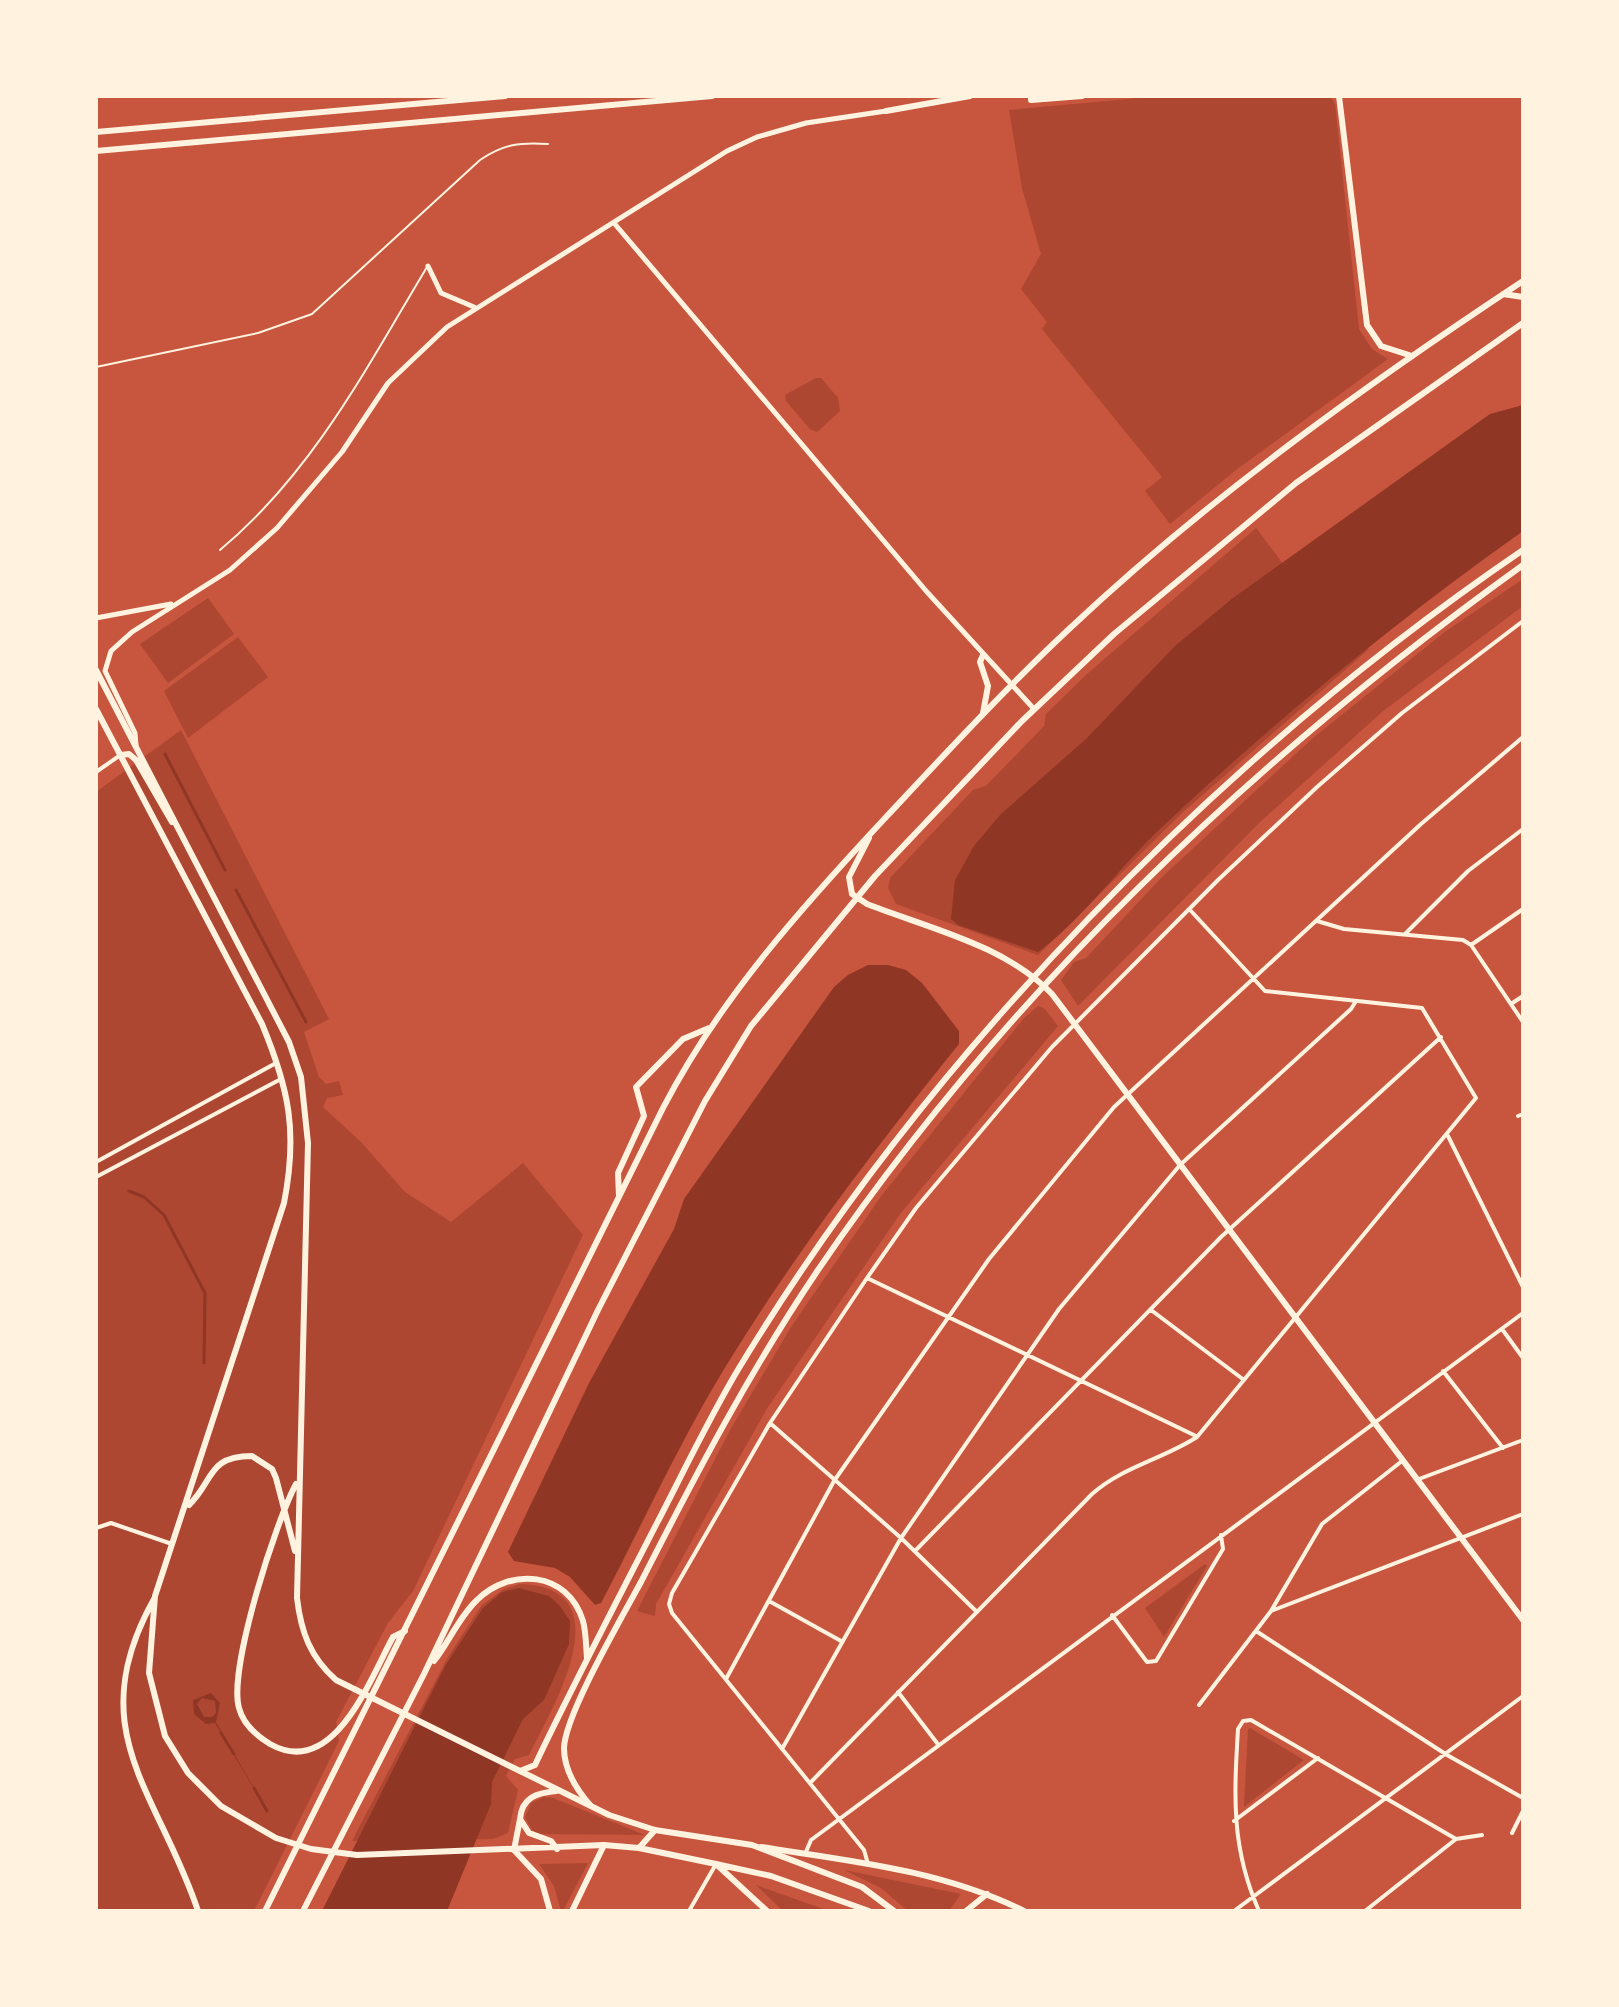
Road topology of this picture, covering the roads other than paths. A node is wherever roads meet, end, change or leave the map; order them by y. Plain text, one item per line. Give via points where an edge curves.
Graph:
1 (505, 96) edge
2 (712, 96) edge
3 (970, 96) edge
4 (1031, 96) edge
5 (1082, 96) edge
6 (1339, 96) edge
7 (886, 111) joint
8 (96, 132) edge
9 (548, 144) dead end
10 (96, 151) edge
11 (614, 223) junction
12 (428, 266) joint
13 (1523, 281) edge
14 (1503, 294) junction
15 (1523, 297) edge
16 (474, 308) junction
17 (1523, 323) edge
18 (1412, 356) junction
19 (96, 367) edge
20 (220, 550) dead end
21 (1523, 550) edge
22 (1523, 565) edge
23 (176, 604) junction
24 (96, 618) edge
25 (1523, 621) edge
26 (983, 655) junction
27 (96, 670) edge
28 (1010, 686) junction
29 (96, 709) edge
30 (1034, 709) junction
31 (982, 715) junction
32 (1523, 737) edge
33 (136, 746) junction
34 (121, 755) junction
35 (96, 772) edge
36 (1523, 829) edge
37 (870, 834) junction
38 (183, 838) junction
39 (856, 897) junction
40 (1523, 909) edge
41 (1191, 911) junction
42 (1317, 921) junction
43 (1406, 933) junction
44 (1471, 945) junction
45 (1034, 976) junction
46 (1254, 980) junction
47 (1044, 986) junction
48 (1523, 996) edge
49 (1356, 1001) junction
50 (1511, 1004) junction
51 (1523, 1022) edge
52 (1075, 1024) junction
53 (709, 1028) junction
54 (1441, 1037) junction
55 (278, 1063) junction
56 (284, 1078) junction
57 (1127, 1093) junction
58 (1448, 1135) junction
59 (96, 1162) edge
60 (1180, 1165) junction
61 (96, 1177) edge
62 (619, 1196) junction
63 (1229, 1230) junction
64 (867, 1278) junction
65 (1523, 1287) edge
66 (1151, 1310) junction
67 (1523, 1313) edge
68 (948, 1318) junction
69 (1294, 1318) junction
70 (1502, 1329) junction
71 (1025, 1354) junction
72 (1523, 1358) edge
73 (1443, 1371) junction
74 (1083, 1380) junction
75 (1244, 1380) junction
76 (770, 1423) junction
77 (1373, 1423) junction
78 (1197, 1437) junction
79 (1523, 1440) edge
80 (1503, 1449) junction
81 (1402, 1461) junction
82 (1416, 1480) junction
83 (834, 1481) junction
84 (298, 1482) junction
85 (284, 1506) junction
86 (186, 1508) junction
87 (1523, 1514) edge
88 (96, 1528) edge
89 (1220, 1535) junction
90 (901, 1538) junction
91 (1460, 1538) junction
92 (172, 1544) junction
93 (915, 1551) junction
94 (297, 1563) junction
95 (155, 1596) junction
96 (769, 1601) junction
97 (1271, 1611) junction
98 (977, 1612) junction
99 (1112, 1615) junction
100 (1523, 1620) edge
101 (405, 1631) junction
102 (1256, 1631) junction
103 (841, 1641) junction
104 (587, 1659) junction
105 (424, 1674) junction
106 (726, 1679) junction
107 (898, 1692) junction
108 (1523, 1696) edge
109 (1199, 1705) dead end
110 (937, 1743) junction
111 (782, 1749) junction
112 (1447, 1755) junction
113 (1318, 1758) junction
114 (514, 1770) junction
115 (810, 1783) junction
116 (556, 1791) junction
117 (1523, 1798) edge
118 (1386, 1801) junction
119 (592, 1808) junction
120 (1523, 1811) edge
121 (839, 1818) junction
122 (520, 1819) junction
123 (1234, 1821) junction
124 (655, 1830) junction
125 (1512, 1833) dead end
126 (1482, 1835) dead end
127 (1456, 1839) junction
128 (604, 1845) junction
129 (752, 1845) junction
130 (639, 1848) junction
131 (557, 1849) junction
132 (514, 1850) junction
133 (805, 1854) junction
134 (716, 1864) junction
135 (868, 1864) junction
136 (987, 1894) junction
137 (1253, 1896) junction
138 (198, 1911) edge
139 (265, 1911) edge
140 (303, 1911) edge
141 (550, 1911) edge
142 (572, 1911) edge
143 (689, 1911) edge
144 (767, 1911) edge
145 (869, 1911) edge
146 (894, 1911) edge
147 (966, 1911) edge
148 (1024, 1911) edge
149 (1234, 1911) edge
150 (1259, 1911) edge
151 (1365, 1911) edge

1 - 8 main road
2 - 10 main road
3 - 7 main road
4 - 5 main road
6 - 18 main road via 1367,325 1381,346
7 - 11 main road via 806,123 757,137
9 - 19 lane via 517,142 480,160 312,314 258,333
11 - 16 main road
11 - 26 main road
12 - 16 main road via 441,293
12 - 20 lane via 312,455 256,519
13 - 14 main road
14 - 15 main road
14 - 18 main road
16 - 23 main road via 424,346 388,383 342,452 277,528 230,570
17 - 30 main road via 1232,533
18 - 28 main road via 1176,535
21 - 45 main road via 1391,648 1261,757 1123,884
22 - 47 main road via 1385,668 1260,774
23 - 24 main road
23 - 33 main road via 132,632 107,658 105,671 135,733
25 - 41 street via 1402,713 1317,787
26 - 28 main road
26 - 31 main road via 980,662 988,686
27 - 33 main road
28 - 30 main road
28 - 31 main road
29 - 34 main road
30 - 39 main road
31 - 37 main road
32 - 42 street
33 - 38 main road
34 - 35 street
34 - 38 main road via 136,760
34 - 55 main road
36 - 43 street via 1468,871
37 - 39 main road via 849,877
37 - 53 main road
38 - 84 main road via 289,1042 302,1086 308,1143
39 - 45 main road via 1009,960
39 - 105 main road via 728,1060 598,1310
40 - 44 street
41 - 46 street
41 - 52 street
42 - 43 street via 1344,929
42 - 46 street
43 - 44 street via 1454,937
44 - 50 street
45 - 47 main road
45 - 104 main road via 900,1134 777,1309 721,1400
46 - 49 street via 1265,991
46 - 57 street
47 - 52 main road
47 - 119 main road via 883,1179 794,1306 729,1412 566,1734 567,1768
48 - 50 street
49 - 54 street via 1422,1008
49 - 60 street
50 - 51 street
52 - 57 main road
52 - 64 street via 916,1208
53 - 62 main road
53 - 62 main road via 683,1039 636,1087 645,1111 618,1173
54 - 58 street via 1476,1098
54 - 63 street
55 - 56 main road
55 - 59 street
56 - 61 street
56 - 86 main road via 292,1149 284,1203
57 - 60 main road
57 - 68 street via 989,1259
58 - 65 street
58 - 69 street
60 - 63 main road
60 - 71 street
62 - 101 main road
63 - 66 street
63 - 69 main road
64 - 68 street
64 - 76 street
66 - 74 street
66 - 75 street
67 - 70 street
68 - 71 street
68 - 83 street
69 - 75 street
69 - 77 main road
70 - 72 street
70 - 73 street
71 - 74 street
71 - 90 street
73 - 77 street
73 - 80 street
74 - 78 street
74 - 93 street
75 - 78 street
76 - 83 street
76 - 106 street via 669,1604
77 - 81 main road
77 - 89 street
78 - 98 street via 1107,1480
79 - 80 street
80 - 82 street
81 - 82 main road
81 - 97 street via 1322,1524
82 - 91 main road
83 - 90 street
83 - 96 street
84 - 85 main road
84 - 94 main road
85 - 86 main road via 272,1469 252,1456 237,1456 215,1467
85 - 94 main road
85 - 101 main road via 239,1672 239,1708 258,1736 295,1751 327,1742 349,1717 393,1637
86 - 92 main road
87 - 91 street
88 - 92 street via 107,1523
89 - 99 street
89 - 99 street via 1223,1549 1156,1661 1147,1662
90 - 93 street
90 - 103 street
91 - 97 street
91 - 100 main road
92 - 95 main road
93 - 98 street
94 - 114 main road via 302,1631 314,1658 336,1680
95 - 132 main road via 149,1673 165,1736 203,1791 237,1817 276,1838 337,1854
95 - 138 main road via 135,1641 122,1722 130,1755
96 - 103 street
96 - 106 street
97 - 102 street
98 - 107 street
99 - 110 street
101 - 139 main road
102 - 109 street
102 - 112 street
103 - 111 street
104 - 105 main road via 583,1622 571,1599 544,1580 523,1576 478,1598
104 - 114 main road via 535,1765
105 - 140 main road
106 - 111 street
107 - 110 street
107 - 115 street
108 - 112 street
110 - 121 street
111 - 115 street
112 - 117 street
112 - 118 street
113 - 118 street
113 - 123 street
113 - 123 street via 1251,1720 1243,1721 1238,1729
114 - 116 main road
115 - 121 street
116 - 119 main road
116 - 122 main road via 531,1796
118 - 127 street
118 - 137 street
119 - 124 main road
120 - 125 street
121 - 133 street via 811,1840
121 - 135 street via 864,1850
122 - 131 main road via 529,1833
122 - 132 main road
123 - 137 street
124 - 129 main road
124 - 130 main road
126 - 127 street
127 - 151 street
128 - 130 main road
128 - 131 main road
128 - 142 main road
129 - 133 main road
129 - 146 main road via 862,1887
130 - 134 main road
131 - 132 main road
132 - 141 main road via 541,1879
133 - 135 main road
134 - 143 street
134 - 144 main road
134 - 145 main road via 771,1876
135 - 136 main road
136 - 147 main road
136 - 148 main road
137 - 149 street
137 - 150 street

